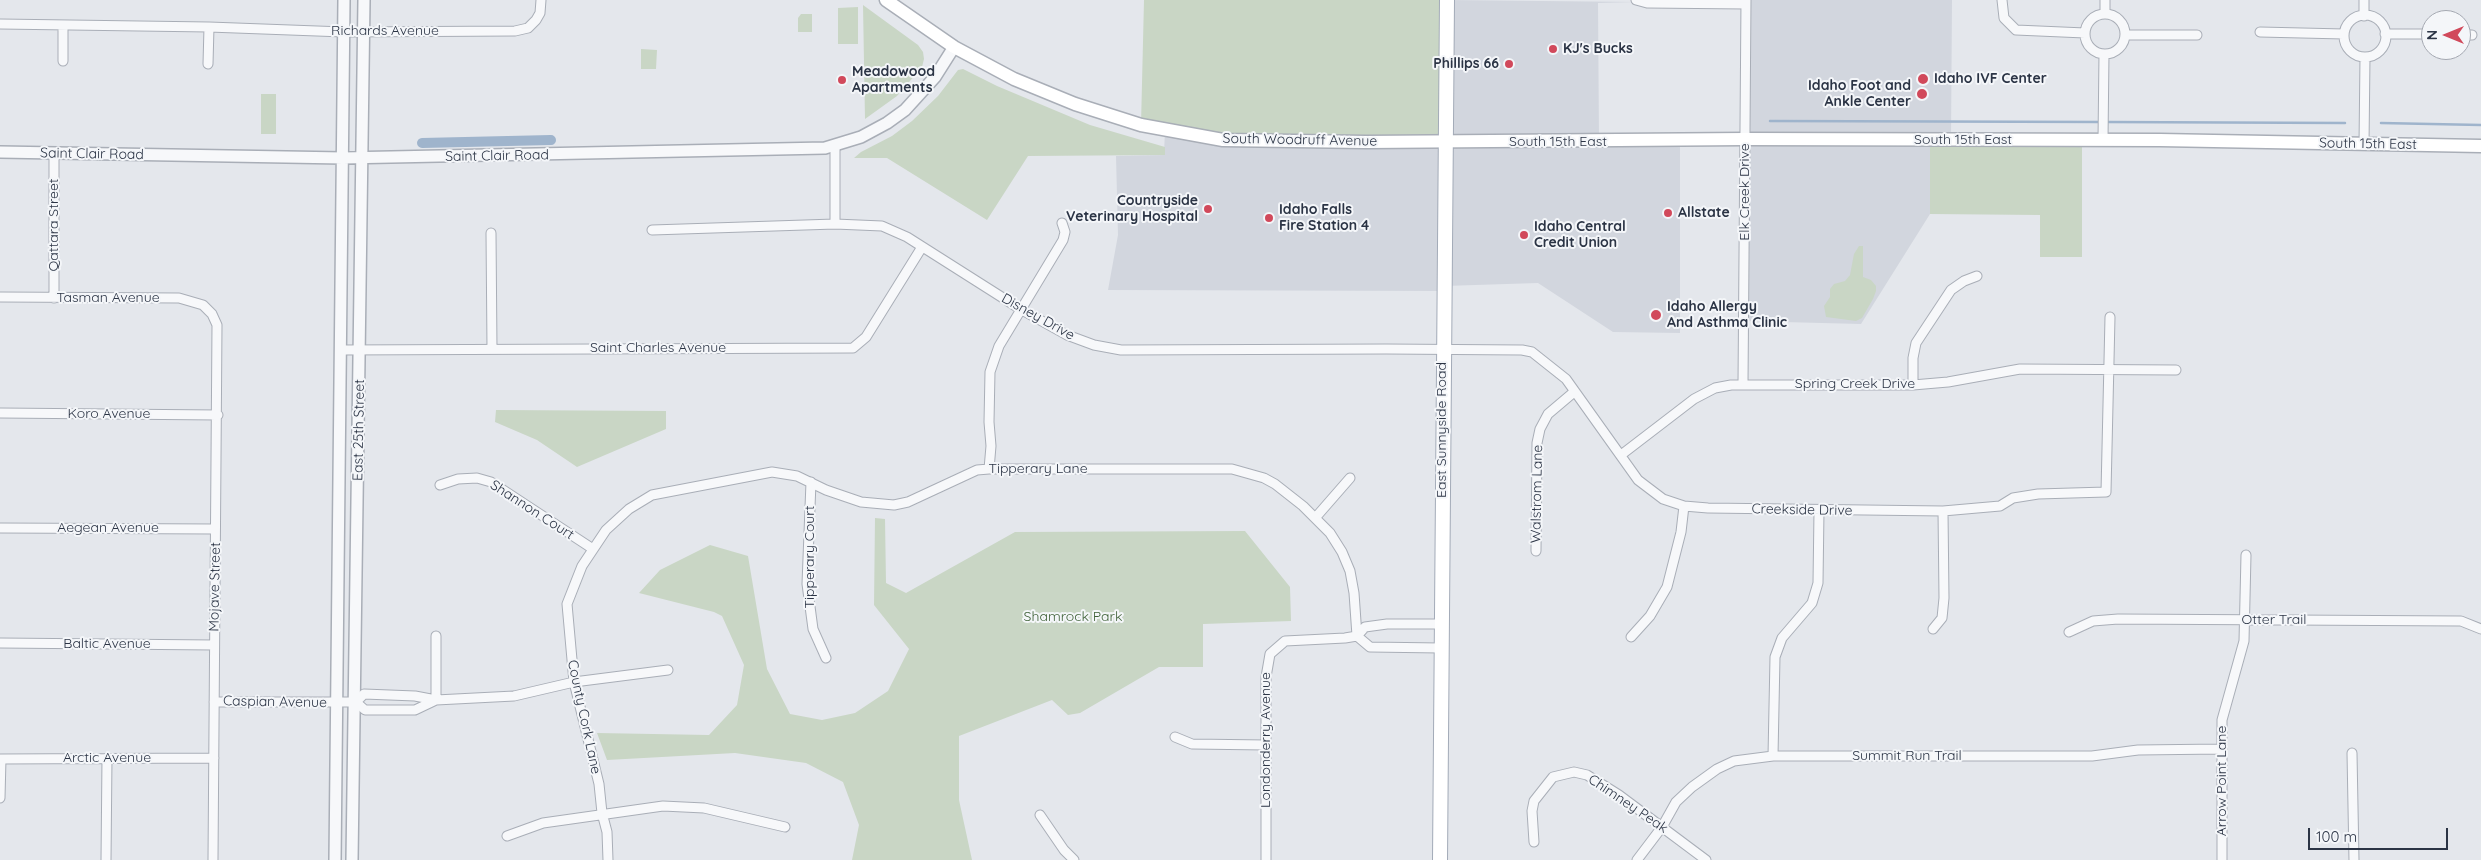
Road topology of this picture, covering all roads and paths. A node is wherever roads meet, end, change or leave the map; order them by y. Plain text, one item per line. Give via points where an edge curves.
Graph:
1 (344, 0) edge
2 (364, 0) edge
3 (541, 0) edge
4 (886, 0) edge
5 (1447, 0) edge
6 (1636, 0) edge
7 (2002, 0) edge
8 (2105, 0) edge
9 (2364, 0) edge
10 (1746, 2) edge
11 (2105, 14) junction
12 (2364, 16) junction
13 (0, 24) edge
14 (63, 26) junction
15 (209, 27) junction
16 (363, 31) junction
17 (344, 32) junction
18 (2260, 32) dead end
19 (2085, 33) junction
20 (2344, 34) junction
21 (2385, 34) junction
22 (2421, 34) edge
23 (2125, 35) junction
24 (2197, 36) dead end
25 (954, 47) junction
26 (2104, 54) junction
27 (2365, 57) junction
28 (63, 61) dead end
29 (208, 64) dead end
30 (2103, 134) junction
31 (1745, 139) junction
32 (1445, 142) junction
33 (2364, 145) junction
34 (835, 146) junction
35 (2481, 146) edge
36 (0, 152) edge
37 (54, 153) junction
38 (342, 158) junction
39 (362, 158) junction
40 (1062, 223) dead end
41 (835, 224) junction
42 (652, 230) dead end
43 (491, 233) dead end
44 (922, 247) junction
45 (1977, 276) dead end
46 (0, 297) edge
47 (54, 298) junction
48 (1022, 310) junction
49 (212, 314) joint
50 (2110, 317) dead end
51 (492, 349) junction
52 (340, 350) junction
53 (1443, 350) junction
54 (360, 351) junction
55 (2109, 370) junction
56 (2176, 370) dead end
57 (1743, 384) junction
58 (1913, 385) junction
59 (1574, 392) junction
60 (0, 413) edge
61 (218, 415) junction
62 (1621, 454) junction
63 (989, 469) junction
64 (1350, 478) dead end
65 (811, 482) junction
66 (440, 484) dead end
67 (1684, 506) junction
68 (1819, 511) junction
69 (1943, 511) junction
70 (1316, 517) junction
71 (0, 528) edge
72 (215, 529) junction
73 (593, 549) junction
74 (1536, 551) dead end
75 (2246, 555) dead end
76 (2245, 620) junction
77 (1441, 624) junction
78 (2481, 628) edge
79 (1933, 630) dead end
80 (2069, 632) dead end
81 (436, 636) dead end
82 (1357, 636) junction
83 (1631, 637) dead end
84 (0, 643) edge
85 (214, 644) junction
86 (1440, 648) junction
87 (826, 658) dead end
88 (668, 670) dead end
89 (574, 682) junction
90 (436, 700) junction
91 (214, 702) junction
92 (356, 702) junction
93 (337, 703) junction
94 (1175, 737) dead end
95 (1266, 745) junction
96 (2220, 749) junction
97 (2352, 753) dead end
98 (1773, 756) junction
99 (107, 758) junction
100 (214, 758) junction
101 (1, 759) edge
102 (0, 798) edge
103 (602, 813) junction
104 (1040, 815) dead end
105 (785, 827) dead end
106 (1662, 827) junction
107 (507, 836) dead end
108 (1534, 842) dead end
109 (106, 860) edge
110 (213, 860) edge
111 (335, 860) edge
112 (352, 860) edge
113 (608, 860) edge
114 (1074, 860) edge
115 (1266, 860) edge
116 (1440, 860) edge
117 (1637, 860) edge
118 (1706, 860) edge
119 (2222, 860) edge
120 (2354, 860) edge

1 - 17 street, East 25th Street
2 - 16 street, East 25th Street
3 - 16 street, Richards Avenue via 536,20 528,28 515,31
4 - 25 main road, South Woodruff Avenue
5 - 32 main road, East Sunnyside Road
6 - 10 street via 1647,3
7 - 19 street via 2004,18 2016,30
8 - 11 street
9 - 12 street
10 - 31 street, Elk Creek Drive
11 - 19 street via 2094,17
11 - 23 street via 2122,23
12 - 20 street via 2351,21
12 - 21 street via 2380,22
13 - 14 street, Richards Avenue
14 - 15 street, Richards Avenue
14 - 28 street
15 - 17 street, Richards Avenue
15 - 29 street
16 - 17 street, Richards Avenue
16 - 39 street, East 25th Street
17 - 38 street, East 25th Street
18 - 20 street
19 - 26 street via 2092,49
20 - 27 street via 2352,53
21 - 22 street
21 - 27 street via 2383,47
23 - 24 street
23 - 26 street via 2116,51
25 - 32 main road, South Woodruff Avenue via 1014,79 1074,104 1141,125 1223,140 1257,142
25 - 34 street, Saint Clair Road via 935,77 905,110 875,130
26 - 30 street
27 - 33 street
30 - 31 main road, South 15th East
30 - 33 main road, South 15th East
31 - 32 main road, South 15th East
31 - 57 street, Elk Creek Drive
32 - 53 main road, East Sunnyside Road
33 - 35 main road, South 15th East
34 - 39 street, Saint Clair Road via 781,150
34 - 41 street
36 - 37 street, Saint Clair Road
37 - 38 street, Saint Clair Road
37 - 47 street, Qattara Street
38 - 39 street, Saint Clair Road
38 - 52 street, East 25th Street
39 - 54 street, East 25th Street
40 - 48 street via 1063,240
41 - 42 street, Disney Drive
41 - 44 street, Disney Drive via 882,226
43 - 51 street
44 - 48 street, Disney Drive
44 - 51 street, Saint Charles Avenue via 866,337 853,348
45 - 58 street via 1951,290 1916,343
46 - 47 street, Tasman Avenue
47 - 49 street, Tasman Avenue via 179,298 202,306
48 - 53 street, Disney Drive via 1067,335 1094,345 1128,350
48 - 63 street via 999,346 990,372
49 - 61 street, Mojave Street via 217,325
50 - 55 street
51 - 54 street, Saint Charles Avenue
52 - 54 street, Saint Charles Avenue
52 - 93 street, East 25th Street
53 - 59 street, Creekside Drive via 1532,352 1566,379
53 - 77 main road, East Sunnyside Road
54 - 92 street, East 25th Street
55 - 56 street, Spring Creek Drive
55 - 58 street, Spring Creek Drive via 2020,369
55 - 69 street, Creekside Drive via 2106,492 2038,494 2013,498 2000,506 1984,509
57 - 58 street, Spring Creek Drive
57 - 62 street, Spring Creek Drive via 1715,388 1694,399
59 - 62 street, Creekside Drive
59 - 74 street, Walstrom Lane via 1548,414 1536,443
60 - 61 street, Koro Avenue
61 - 72 street, Mojave Street
62 - 67 street, Creekside Drive via 1638,480 1663,499
63 - 65 street, Tipperary Lane via 977,470 908,502 894,505 861,502
63 - 70 street, Tipperary Lane via 1232,469 1270,481
64 - 70 street
65 - 73 street, Tipperary Lane via 772,472 652,495 629,509 606,530
65 - 87 street, Tipperary Court via 807,584 813,629
66 - 73 street, Shannon Court via 468,478 491,482
67 - 68 street, Creekside Drive
67 - 83 street via 1667,587 1650,616
68 - 69 street, Creekside Drive
68 - 98 street via 1818,583 1812,603 1782,638 1775,657
69 - 79 street via 1944,598 1942,618
70 - 82 street, Tipperary Lane via 1342,552 1350,571
71 - 72 street, Aegean Avenue
72 - 85 street, Mojave Street
73 - 89 street, County Cork Lane via 582,566 567,604
75 - 76 street, Arrow Point Lane
76 - 78 street, Otter Trail via 2461,621
76 - 80 street, Otter Trail via 2093,620
76 - 96 street, Arrow Point Lane via 2240,662 2222,720
77 - 82 street, Londonderry Avenue via 1365,627
77 - 86 main road, East Sunnyside Road
81 - 90 street
82 - 86 street via 1370,648
82 - 95 street, Londonderry Avenue via 1284,641 1277,645 1267,664
84 - 85 street, Baltic Avenue
85 - 91 street, Mojave Street
86 - 116 main road, East Sunnyside Road
88 - 89 street
89 - 90 street via 514,696
89 - 103 street, County Cork Lane via 599,784
90 - 92 street via 364,694
90 - 92 street via 415,710 365,710
91 - 93 street, Caspian Avenue
91 - 100 street, Mojave Street
92 - 93 street, Caspian Avenue
92 - 112 street, East 25th Street
93 - 111 street, East 25th Street
94 - 95 street via 1192,744
95 - 115 street, Londonderry Avenue
96 - 98 street, Summit Run Trail via 2138,750 2092,756
96 - 119 street, Arrow Point Lane
97 - 120 street
98 - 106 street, Summit Run Trail via 1734,761 1717,769 1676,802
99 - 100 street, Arctic Avenue
99 - 101 street, Arctic Avenue
99 - 109 street
100 - 110 street, Mojave Street
101 - 102 street
103 - 105 street via 663,806 692,807
103 - 107 street via 542,823
103 - 113 street, County Cork Lane via 607,832
104 - 114 street
106 - 108 street, Chimney Peak via 1587,775 1574,772 1553,777 1534,801
106 - 117 street, Summit Run Trail
106 - 118 street, Chimney Peak

